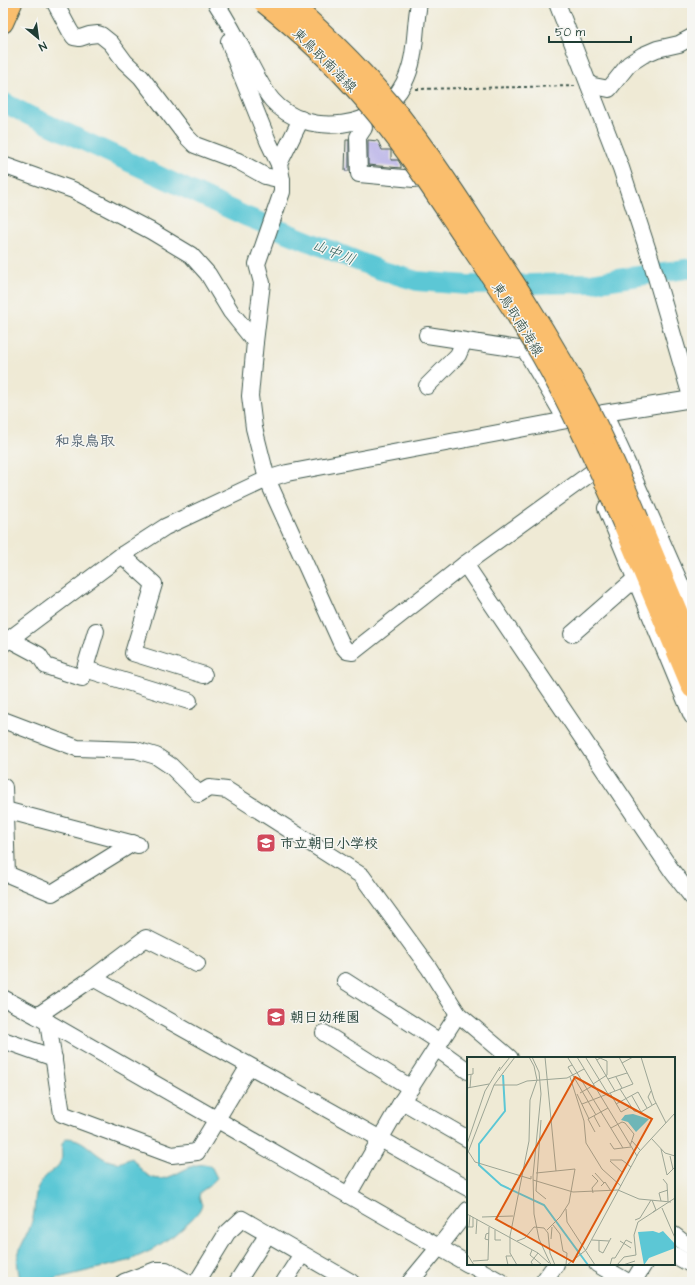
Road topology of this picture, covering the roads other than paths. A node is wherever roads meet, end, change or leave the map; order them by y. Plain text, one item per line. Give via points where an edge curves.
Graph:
1 (12, 3) edge
2 (55, 3) edge
3 (206, 3) edge
4 (216, 3) edge
5 (264, 3) edge
6 (290, 3) edge
7 (419, 3) edge
8 (557, 3) edge
9 (3, 23) edge
10 (692, 37) edge
11 (589, 85) junction
12 (301, 119) junction
13 (362, 119) junction
14 (278, 164) junction
15 (3, 165) edge
16 (282, 180) junction
17 (414, 180) dead end
18 (427, 335) dead end
19 (464, 340) junction
20 (255, 342) junction
21 (427, 386) dead end
22 (692, 399) edge
23 (604, 413) junction
24 (566, 421) junction
25 (591, 473) junction
26 (267, 479) junction
27 (632, 523) junction
28 (122, 554) junction
29 (465, 564) junction
30 (635, 579) junction
31 (692, 610) edge
32 (96, 631) dead end
33 (572, 634) dead end
34 (6, 641) edge
35 (692, 647) edge
36 (85, 668) junction
37 (204, 675) dead end
38 (692, 688) edge
39 (189, 701) dead end
40 (692, 716) edge
41 (3, 720) edge
42 (4, 787) edge
43 (5, 810) junction
44 (5, 874) edge
45 (692, 897) edge
46 (197, 964) dead end
47 (92, 978) junction
48 (345, 981) dead end
49 (3, 998) edge
50 (458, 1014) junction
51 (42, 1019) junction
52 (324, 1033) dead end
53 (3, 1040) edge
54 (438, 1045) junction
55 (509, 1057) edge
56 (54, 1058) junction
57 (249, 1066) junction
58 (467, 1070) edge
59 (407, 1094) junction
60 (216, 1120) junction
61 (467, 1138) edge
62 (380, 1139) junction
63 (467, 1187) edge
64 (348, 1195) junction
65 (467, 1211) edge
66 (268, 1234) junction
67 (675, 1236) edge
68 (439, 1247) junction
69 (692, 1247) edge
70 (302, 1254) junction
71 (675, 1256) edge
72 (467, 1263) edge
73 (470, 1265) edge
74 (555, 1265) edge
75 (599, 1265) edge
76 (643, 1265) edge
77 (692, 1265) edge
78 (124, 1282) edge
79 (187, 1282) edge
80 (197, 1282) edge
81 (237, 1282) edge
82 (284, 1282) edge
83 (351, 1282) edge
84 (410, 1282) edge
85 (501, 1282) edge
86 (543, 1282) edge
87 (628, 1282) edge
88 (633, 1282) edge

1 - 9 main road
2 - 16 street via 74,37 98,34 111,43 195,145 238,161 265,176
3 - 14 street via 228,39
4 - 12 street via 272,100
5 - 27 main road, 東鳥取南海線, bridge via 308,40 338,70 366,100 412,160 540,353
6 - 27 main road, 東鳥取南海線, bridge via 319,28 379,92 425,150 505,268 575,384 605,442
7 - 13 street via 413,58 401,89 391,102
8 - 11 street
10 - 11 street via 679,44 643,55 630,64 609,89
11 - 22 street via 621,168
12 - 13 street via 323,124 338,124
12 - 14 street
13 - 17 street via 364,128 358,137 358,174
14 - 16 street
15 - 20 street via 73,190 191,255 208,274 231,312
16 - 20 street via 282,192 257,264 262,283
18 - 19 street
19 - 21 street via 458,355
19 - 24 street via 525,350
20 - 26 street via 250,396 254,428
22 - 23 street
23 - 24 street
23 - 31 street
24 - 25 street
24 - 26 street via 287,473
25 - 29 street
25 - 30 street
26 - 28 street via 165,527
26 - 29 street via 342,645 347,651 353,652
27 - 35 main road, 東鳥取南海線
27 - 38 main road, 東鳥取南海線
28 - 34 street
28 - 37 street via 154,584 133,653
29 - 45 street
30 - 33 street
30 - 40 street
32 - 36 street
34 - 36 street via 39,655 46,666 82,678
36 - 39 street
41 - 50 street via 77,748 136,750 156,756 199,794 209,788 227,790 362,876 429,968
42 - 43 street
43 - 44 street
43 - 44 street via 138,845 52,893
46 - 47 street via 146,938
47 - 51 street
47 - 57 street
48 - 54 street
49 - 51 street
50 - 54 street
50 - 55 street
51 - 56 street
51 - 60 street
52 - 59 street
53 - 56 street
54 - 58 street
54 - 59 street
56 - 60 street via 62,1114 172,1155 197,1152
57 - 60 street
57 - 62 street
59 - 61 street
59 - 62 street
60 - 64 street
62 - 63 street
62 - 64 street
64 - 68 street
65 - 68 street
66 - 70 street
66 - 80 street via 242,1219 227,1233
66 - 81 street
67 - 69 street
68 - 72 street
68 - 84 street
70 - 82 street
70 - 83 street
71 - 77 street
73 - 85 street
74 - 86 street
75 - 87 street
76 - 88 street
78 - 79 street via 156,1270 166,1270

